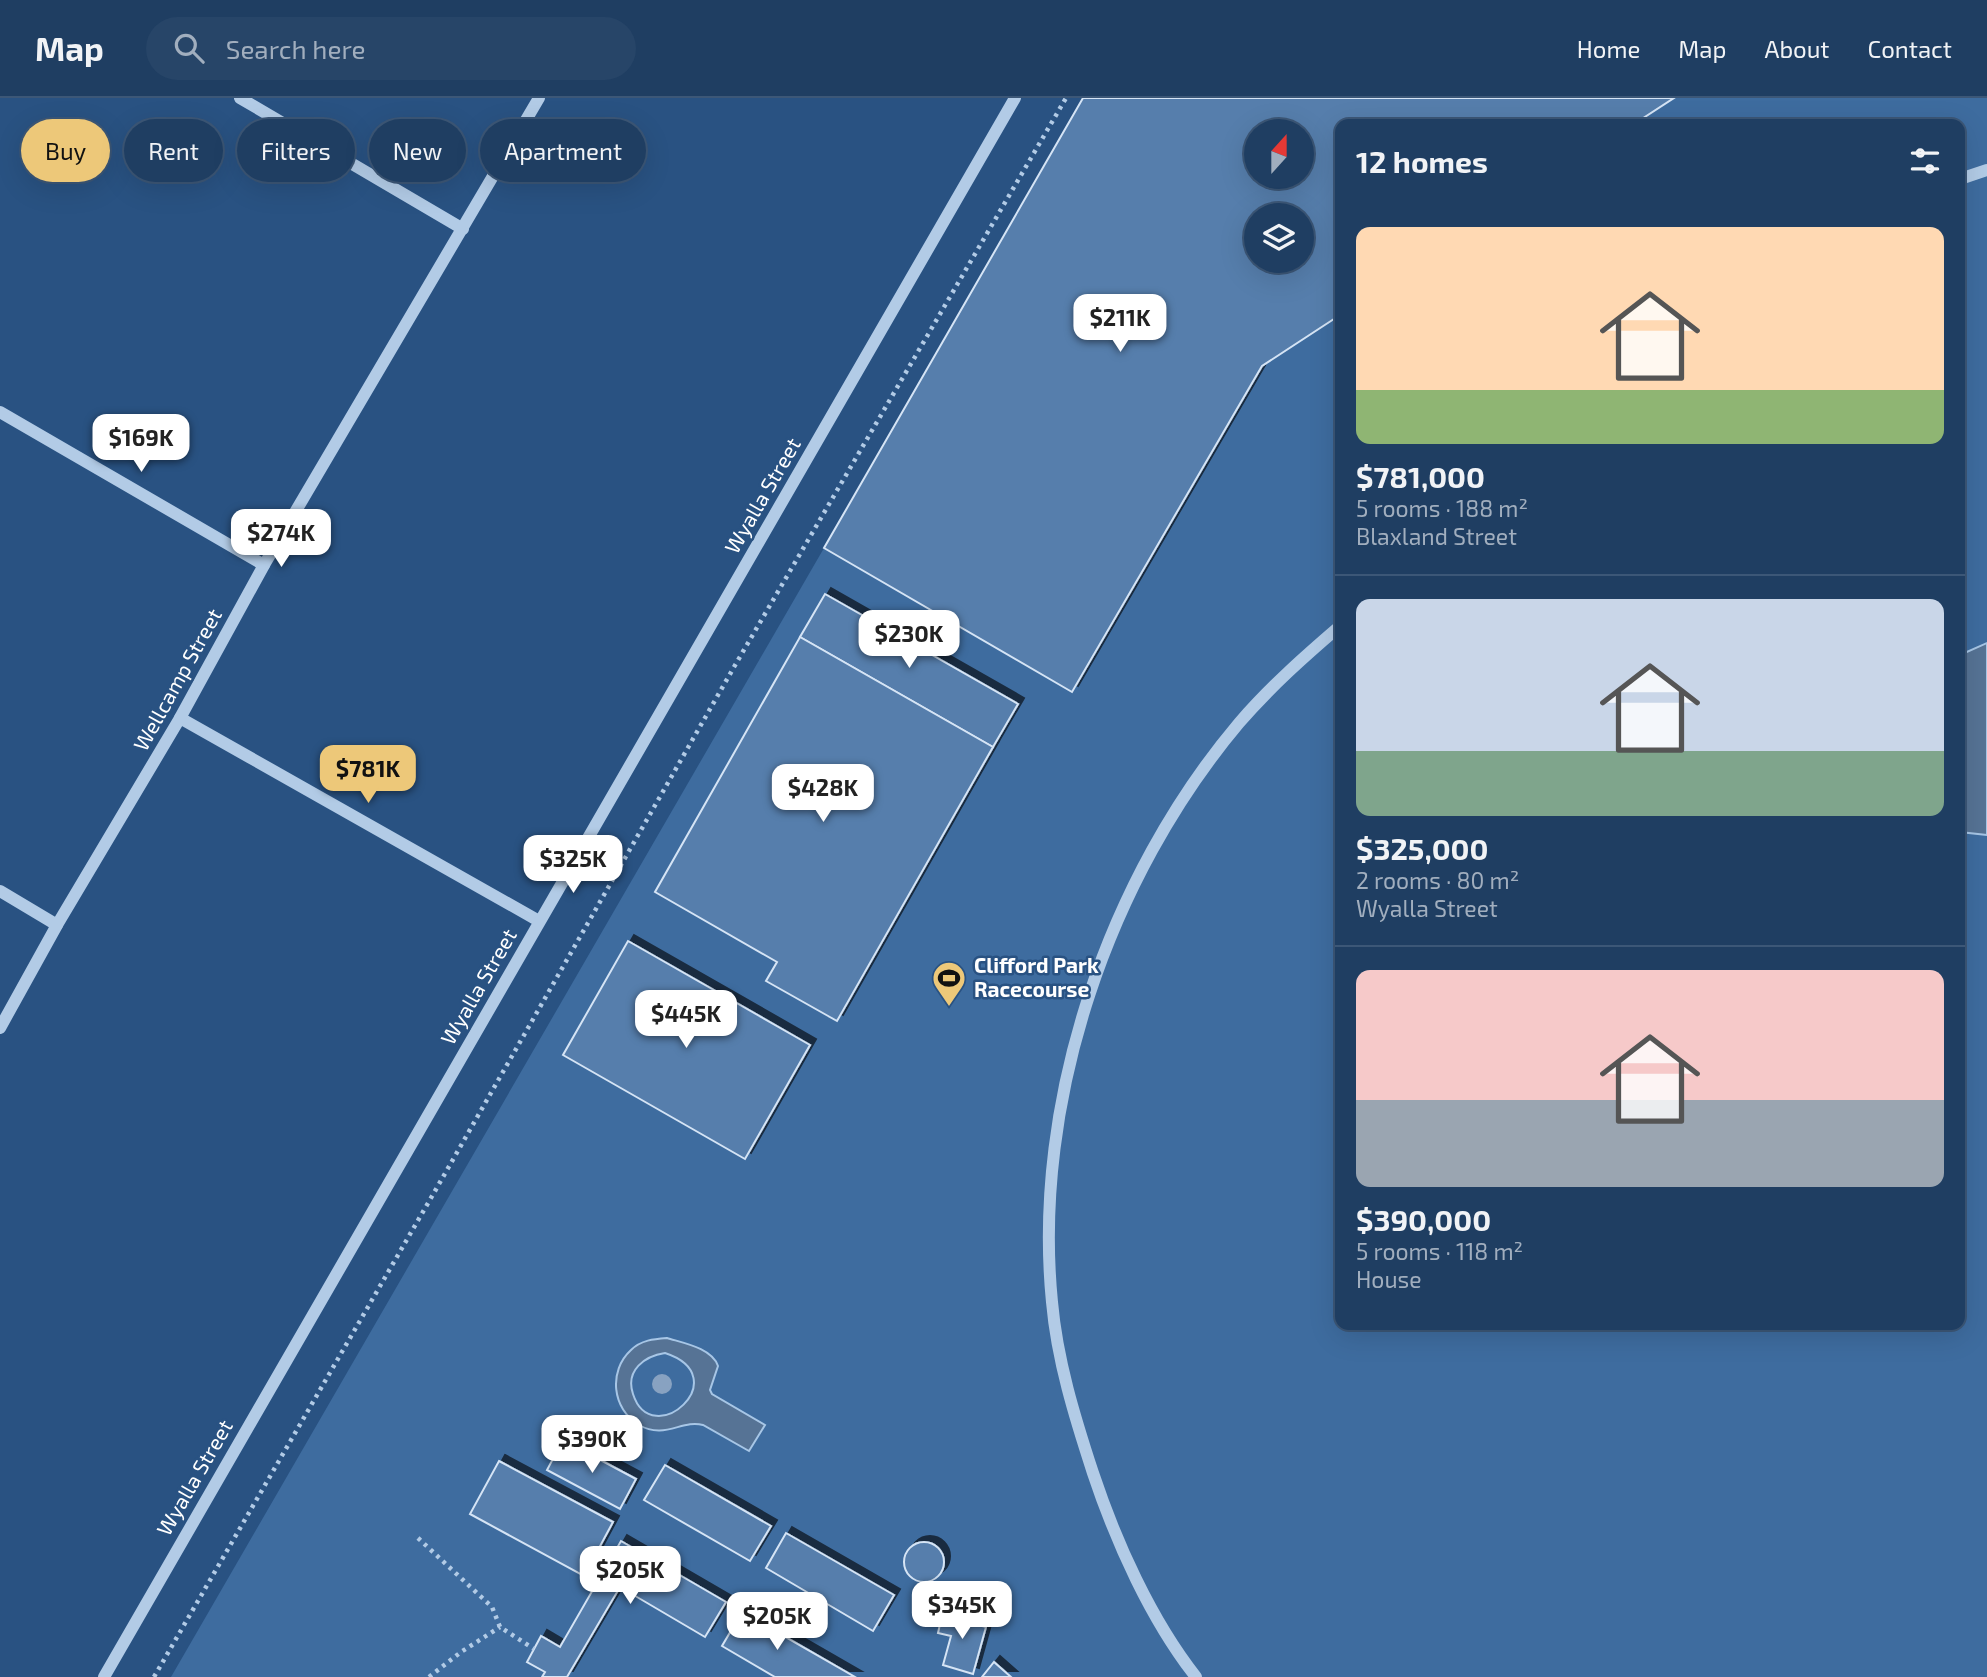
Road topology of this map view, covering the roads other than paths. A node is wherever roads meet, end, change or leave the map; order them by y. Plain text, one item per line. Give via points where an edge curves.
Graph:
1 (240, 98) edge
2 (539, 98) edge
3 (1014, 98) edge
4 (1987, 170) edge
5 (1965, 177) edge
6 (463, 229) junction
7 (0, 412) edge
8 (264, 565) junction
9 (1335, 631) edge
10 (180, 718) junction
11 (0, 891) edge
12 (539, 921) junction
13 (57, 925) junction
14 (0, 1028) edge
15 (104, 1677) edge
16 (1196, 1677) edge

1 - 6 street
2 - 6 street, Wellcamp Street
3 - 12 street, Wyalla Street
4 - 5 street
6 - 8 street, Wellcamp Street
7 - 8 street
8 - 10 street, Wellcamp Street
9 - 16 street via 1239,723 1153,850 1098,970 1072,1060 1053,1167 1049,1234 1052,1303 1081,1436 1125,1553
10 - 12 street
10 - 13 street, Wellcamp Street
11 - 13 street
12 - 15 street, Wyalla Street
13 - 14 street, Wellcamp Street

